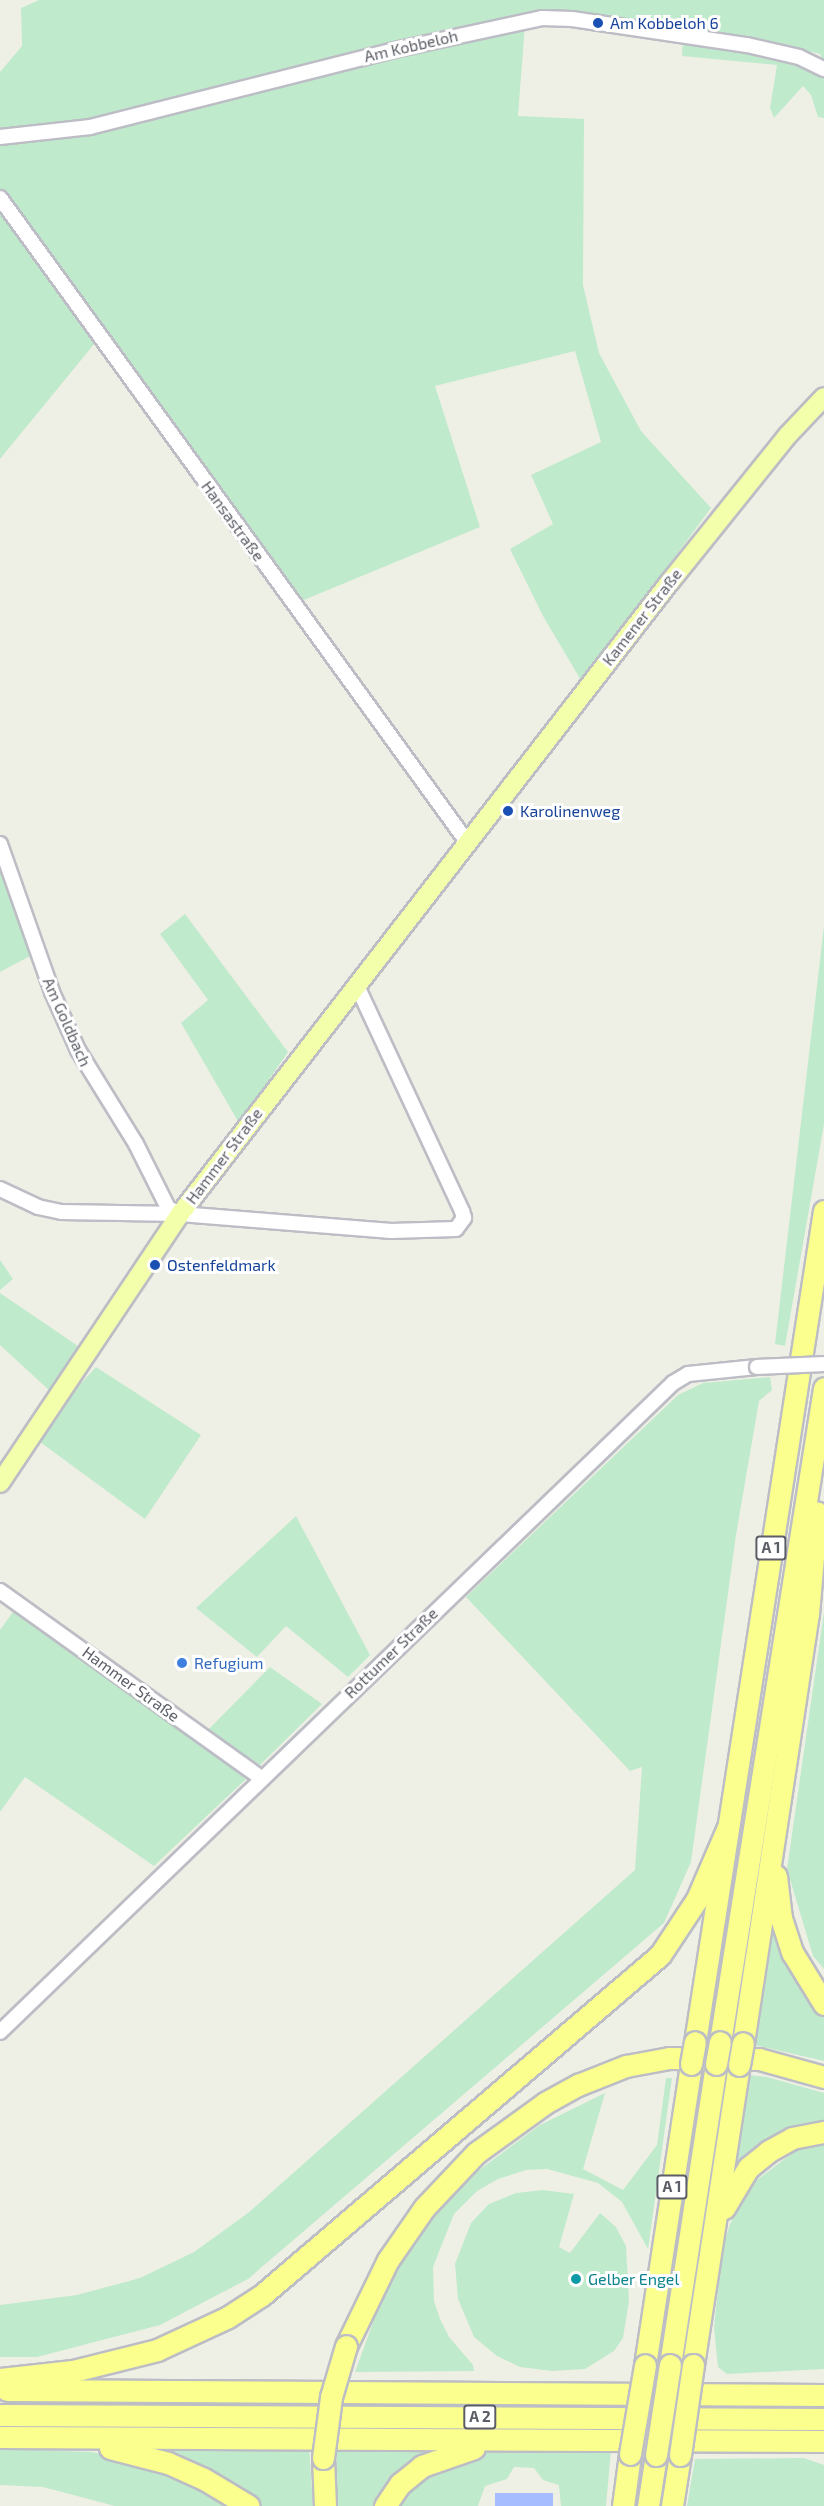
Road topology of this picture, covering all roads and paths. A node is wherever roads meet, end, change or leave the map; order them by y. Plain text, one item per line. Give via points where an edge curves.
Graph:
1 (824, 69) edge
2 (0, 137) edge
3 (0, 198) edge
4 (824, 397) edge
5 (467, 842) junction
6 (0, 844) edge
7 (356, 984) junction
8 (0, 1189) edge
9 (824, 1211) edge
10 (180, 1214) junction
11 (824, 1364) edge
12 (824, 1388) edge
13 (820, 1414) junction
14 (0, 1483) edge
15 (0, 1590) edge
16 (261, 1779) junction
17 (776, 1825) junction
18 (728, 1827) junction
19 (824, 2004) edge
20 (0, 2032) edge
21 (824, 2077) edge
22 (824, 2132) edge
23 (711, 2251) junction
24 (0, 2379) edge
25 (824, 2380) edge
26 (0, 2390) edge
27 (738, 2394) junction
28 (824, 2395) edge
29 (0, 2415) edge
30 (824, 2419) edge
31 (0, 2437) edge
32 (56, 2437) junction
33 (593, 2439) junction
34 (783, 2440) junction
35 (824, 2440) edge
36 (824, 2455) edge
37 (249, 2506) edge
38 (325, 2506) edge
39 (385, 2506) edge
40 (623, 2506) edge
41 (648, 2506) edge
42 (672, 2506) edge

1 - 2 street, Am Kobbeloh via 800,57 747,45 542,18 394,50 90,127
3 - 5 street, Hansastraße
4 - 5 main road, Kamener Straße via 788,435 669,582
5 - 7 main road, Hammer Straße
6 - 10 street, Am Goldbach via 48,981 78,1050 136,1143 168,1208
7 - 10 main road, Hammer Straße
7 - 10 street via 462,1210 461,1224 456,1229 391,1232
8 - 10 street via 39,1207 62,1212
9 - 18 highway, A 1
10 - 14 main road, Hammer Straße
11 - 16 street, Rottumer Straße, bridge via 688,1374 673,1383
12 - 13 highway, A 1
13 - 17 highway via 820,1473 808,1614
13 - 41 highway, A 1, bridge
15 - 16 street, Hammer Straße
16 - 20 street, Rottumer Straße
17 - 19 highway via 781,1918 792,1952
17 - 23 highway, bridge
18 - 24 highway via 697,1899 660,1955 262,2295 228,2317 157,2350 73,2371
18 - 40 highway, A 1, bridge
21 - 38 highway, bridge via 759,2059 669,2058 626,2066 545,2103 476,2153 424,2208 388,2260 346,2346 332,2397 323,2458
22 - 23 highway via 792,2138 748,2168 724,2208
23 - 42 highway, bridge
25 - 27 highway
26 - 27 highway, A 2
27 - 28 highway, A 2
29 - 30 highway, A 2
31 - 32 highway
32 - 33 highway
32 - 37 highway via 168,2463
33 - 34 highway
33 - 39 highway via 483,2446 449,2454 411,2474
34 - 35 highway
34 - 36 highway

